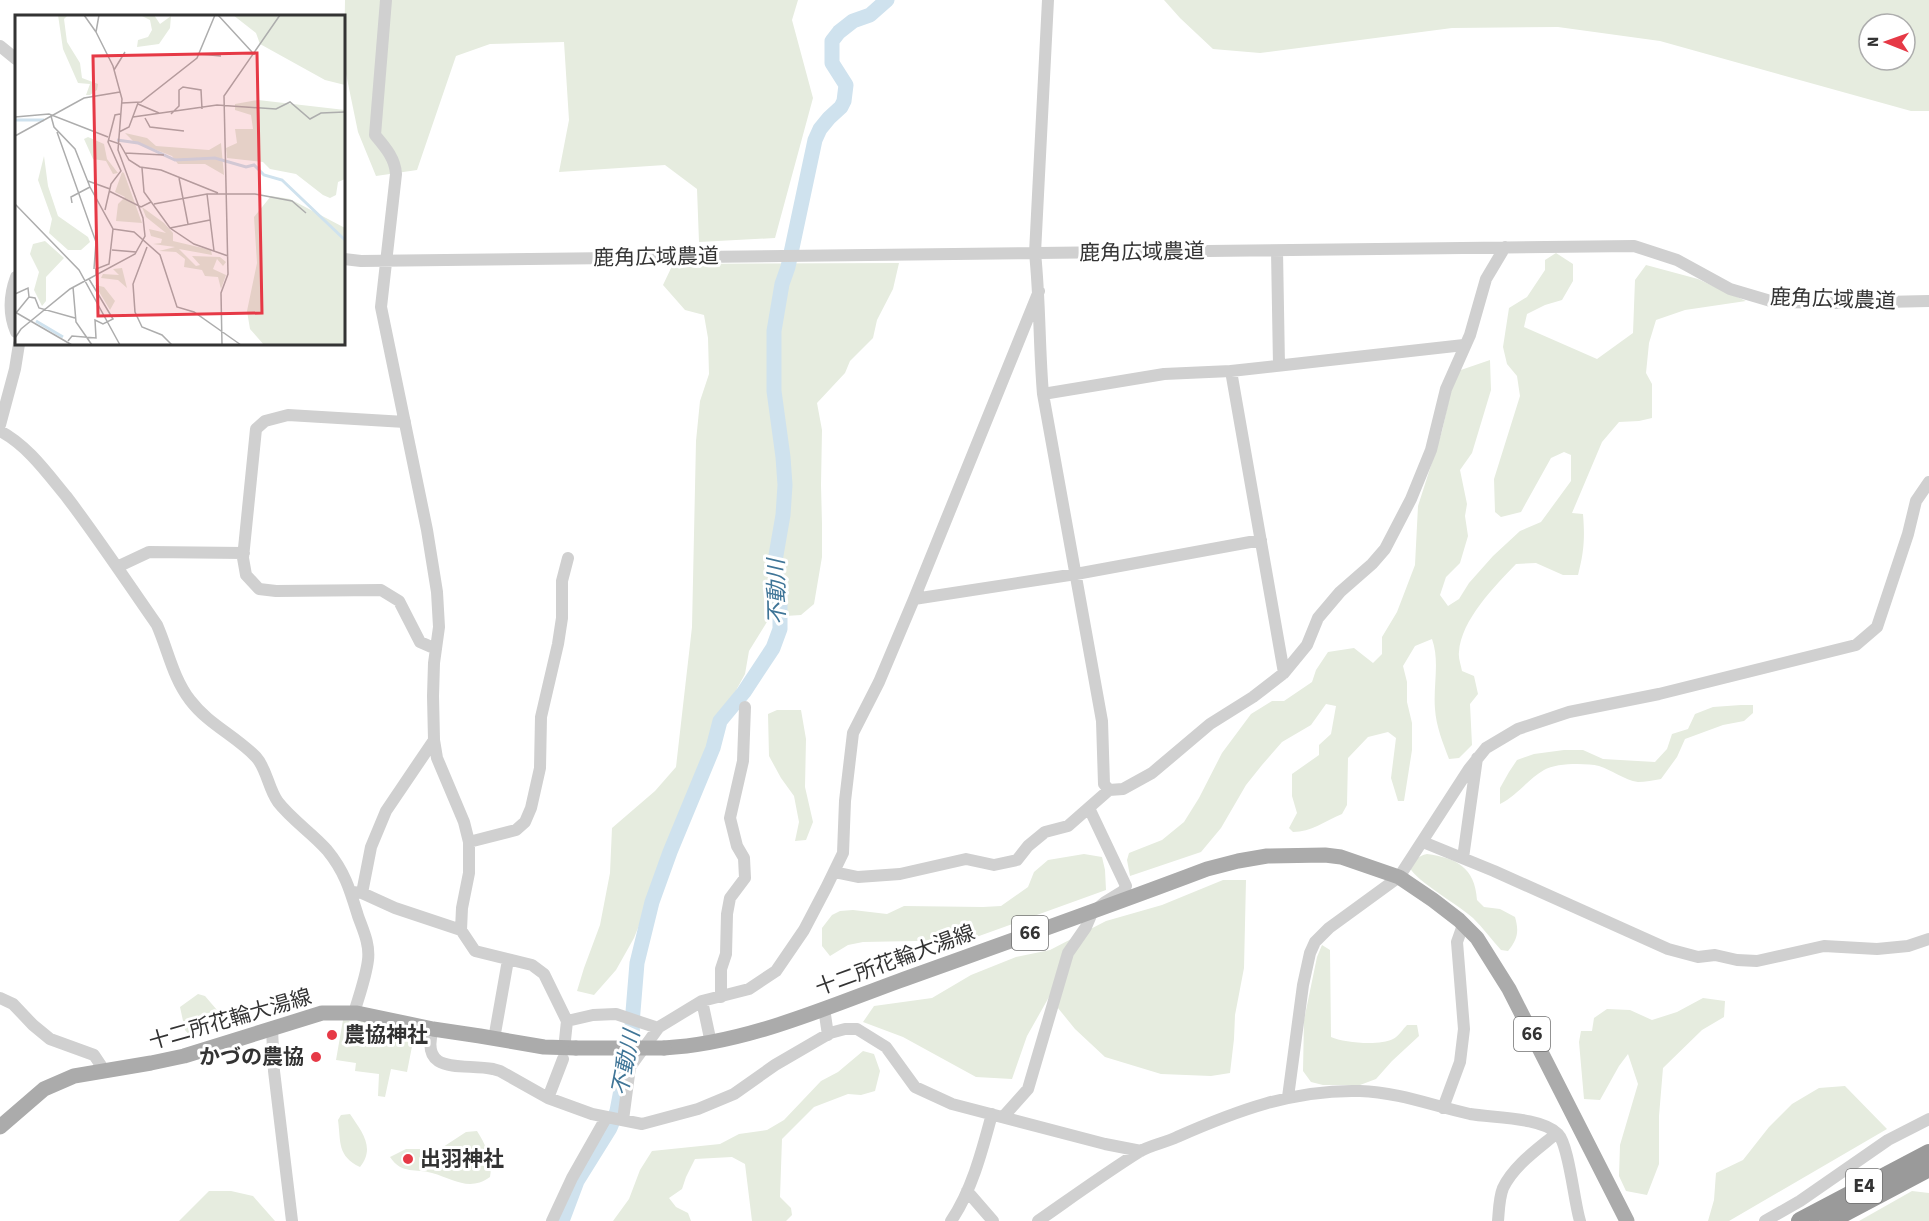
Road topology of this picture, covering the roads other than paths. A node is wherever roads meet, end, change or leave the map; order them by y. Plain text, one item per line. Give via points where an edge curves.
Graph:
1 (386, 0) edge
2 (1048, 0) edge
3 (0, 46) edge
4 (15, 57) edge
5 (1505, 247) junction
6 (1277, 251) junction
7 (1035, 253) junction
8 (345, 260) edge
9 (387, 260) junction
10 (15, 280) edge
11 (1039, 291) junction
12 (1929, 301) edge
13 (15, 329) edge
14 (20, 345) edge
15 (1464, 345) junction
16 (1280, 365) junction
17 (1231, 371) junction
18 (1042, 394) junction
19 (405, 422) junction
20 (0, 425) edge
21 (0, 431) edge
22 (1929, 482) edge
23 (1261, 540) junction
24 (244, 553) junction
25 (568, 558) dead end
26 (117, 567) junction
27 (1076, 574) junction
28 (914, 599) junction
29 (436, 649) junction
30 (1284, 673) junction
31 (745, 707) dead end
32 (434, 740) junction
33 (1477, 758) junction
34 (1109, 790) junction
35 (1089, 808) junction
36 (469, 842) junction
37 (1423, 842) junction
38 (1463, 858) junction
39 (834, 872) junction
40 (1399, 877) junction
41 (357, 892) junction
42 (1096, 910) junction
43 (1463, 925) junction
44 (461, 930) junction
45 (1929, 939) edge
46 (508, 960) junction
47 (721, 997) junction
48 (0, 998) edge
49 (702, 1000) junction
50 (824, 1008) junction
51 (354, 1013) junction
52 (567, 1021) junction
53 (658, 1028) junction
54 (272, 1029) junction
55 (433, 1029) junction
56 (828, 1035) junction
57 (494, 1039) junction
58 (711, 1043) junction
59 (570, 1044) junction
60 (563, 1059) dead end
61 (104, 1070) junction
62 (1288, 1096) junction
63 (548, 1098) junction
64 (1443, 1108) junction
65 (998, 1116) junction
66 (614, 1119) junction
67 (1929, 1119) edge
68 (0, 1127) edge
69 (1557, 1133) junction
70 (1141, 1151) junction
71 (1929, 1153) edge
72 (1929, 1168) edge
73 (968, 1191) junction
74 (1576, 1218) edge
75 (292, 1221) edge
76 (552, 1221) edge
77 (951, 1221) edge
78 (993, 1221) edge
79 (1038, 1221) edge
80 (1498, 1221) edge
81 (1627, 1221) edge
82 (1765, 1221) edge
83 (1800, 1221) edge
84 (1829, 1221) edge

1 - 9 street via 375,135 387,149 396,174
2 - 7 street
3 - 4 street
5 - 6 street, 鹿角広域農道
5 - 12 street, 鹿角広域農道 via 1634,246 1677,260 1730,289 1774,302
5 - 15 street via 1486,279
6 - 7 street, 鹿角広域農道
6 - 16 street
7 - 9 street, 鹿角広域農道
7 - 11 street
8 - 9 street, 鹿角広域農道
9 - 19 street via 381,307
10 - 13 street via 9,309
11 - 18 street
11 - 28 street
14 - 20 street
15 - 16 street
15 - 30 street via 1446,389 1431,450 1385,549 1318,618 1307,645
16 - 17 street
17 - 18 street via 1164,374
17 - 23 street
18 - 27 street
19 - 24 street via 288,415 265,421 256,429
19 - 29 street via 438,592
21 - 26 street via 28,452 50,477
22 - 33 street via 1916,501 1877,627 1856,645 1569,712 1518,729
23 - 27 street
23 - 30 street
24 - 26 street via 148,552
24 - 29 street via 246,575 259,589 381,590 399,601 420,642
25 - 36 street via 562,581 558,644 541,717 540,768 531,808 516,830
26 - 41 street via 157,625 176,677 189,699 256,757 279,802 327,851
27 - 28 street
27 - 34 street via 1102,721 1104,784
28 - 39 street via 853,734 843,853
29 - 32 street
30 - 34 street via 1210,724 1152,773 1123,789
31 - 47 street via 744,761 730,818 744,858 745,878 730,898
32 - 36 street via 437,758
32 - 41 street via 386,811
33 - 37 street
33 - 38 street
34 - 35 street
35 - 39 street via 1068,826 1045,832 1017,860 994,865 966,859 900,874 858,878
35 - 42 street via 1126,886
36 - 44 street
37 - 38 street
37 - 40 street
38 - 45 street via 1668,949 1698,957 1715,954 1757,961 1824,946 1877,949
39 - 47 street via 804,930 776,971 749,989
40 - 42 main road, 十二所花輪大湯線 / 66 via 1341,857 1267,856 1207,869
40 - 43 main road, 十二所花輪大湯線 / 66
40 - 62 street via 1314,942 1303,985
41 - 44 street
41 - 51 street via 368,960
42 - 50 main road, 十二所花輪大湯線 / 66
42 - 65 street via 1068,953 1028,1089
43 - 64 street via 1457,942 1464,1029 1460,1062
43 - 81 main road, 十二所花輪大湯線 / 66 via 1477,938 1509,989
44 - 46 street via 475,951
46 - 52 street via 532,965 544,974
46 - 57 street
47 - 49 street
48 - 61 street via 14,1004 50,1039 94,1055
49 - 53 street
49 - 58 street
50 - 56 street
50 - 58 main road, 十二所花輪大湯線 / 66
51 - 54 main road, 十二所花輪大湯線 / 66 via 322,1013
51 - 55 main road, 十二所花輪大湯線 / 66
52 - 53 street via 606,1013
52 - 59 street
53 - 66 street via 630,1067
54 - 61 main road, 十二所花輪大湯線 / 66 via 184,1056
54 - 75 street
55 - 57 main road, 十二所花輪大湯線 / 66
55 - 63 street via 430,1050 440,1063 500,1071
56 - 65 street via 856,1029 886,1047 915,1087 952,1104
56 - 66 street via 734,1094 698,1109 642,1124
57 - 59 main road, 十二所花輪大湯線 / 66 via 544,1047
58 - 59 main road, 十二所花輪大湯線 / 66, bridge via 664,1048
60 - 63 street
61 - 68 main road, 十二所花輪大湯線 / 66 via 74,1076 44,1089
62 - 64 street via 1361,1091
62 - 70 street
63 - 66 street
64 - 69 street via 1530,1122
65 - 70 street
65 - 73 street
66 - 76 street via 572,1178
67 - 82 street via 1888,1140
69 - 74 street via 1565,1145
69 - 80 street via 1510,1176 1502,1190
70 - 79 street
71 - 83 highway, E4
72 - 84 highway, E4
73 - 77 street
73 - 78 street

